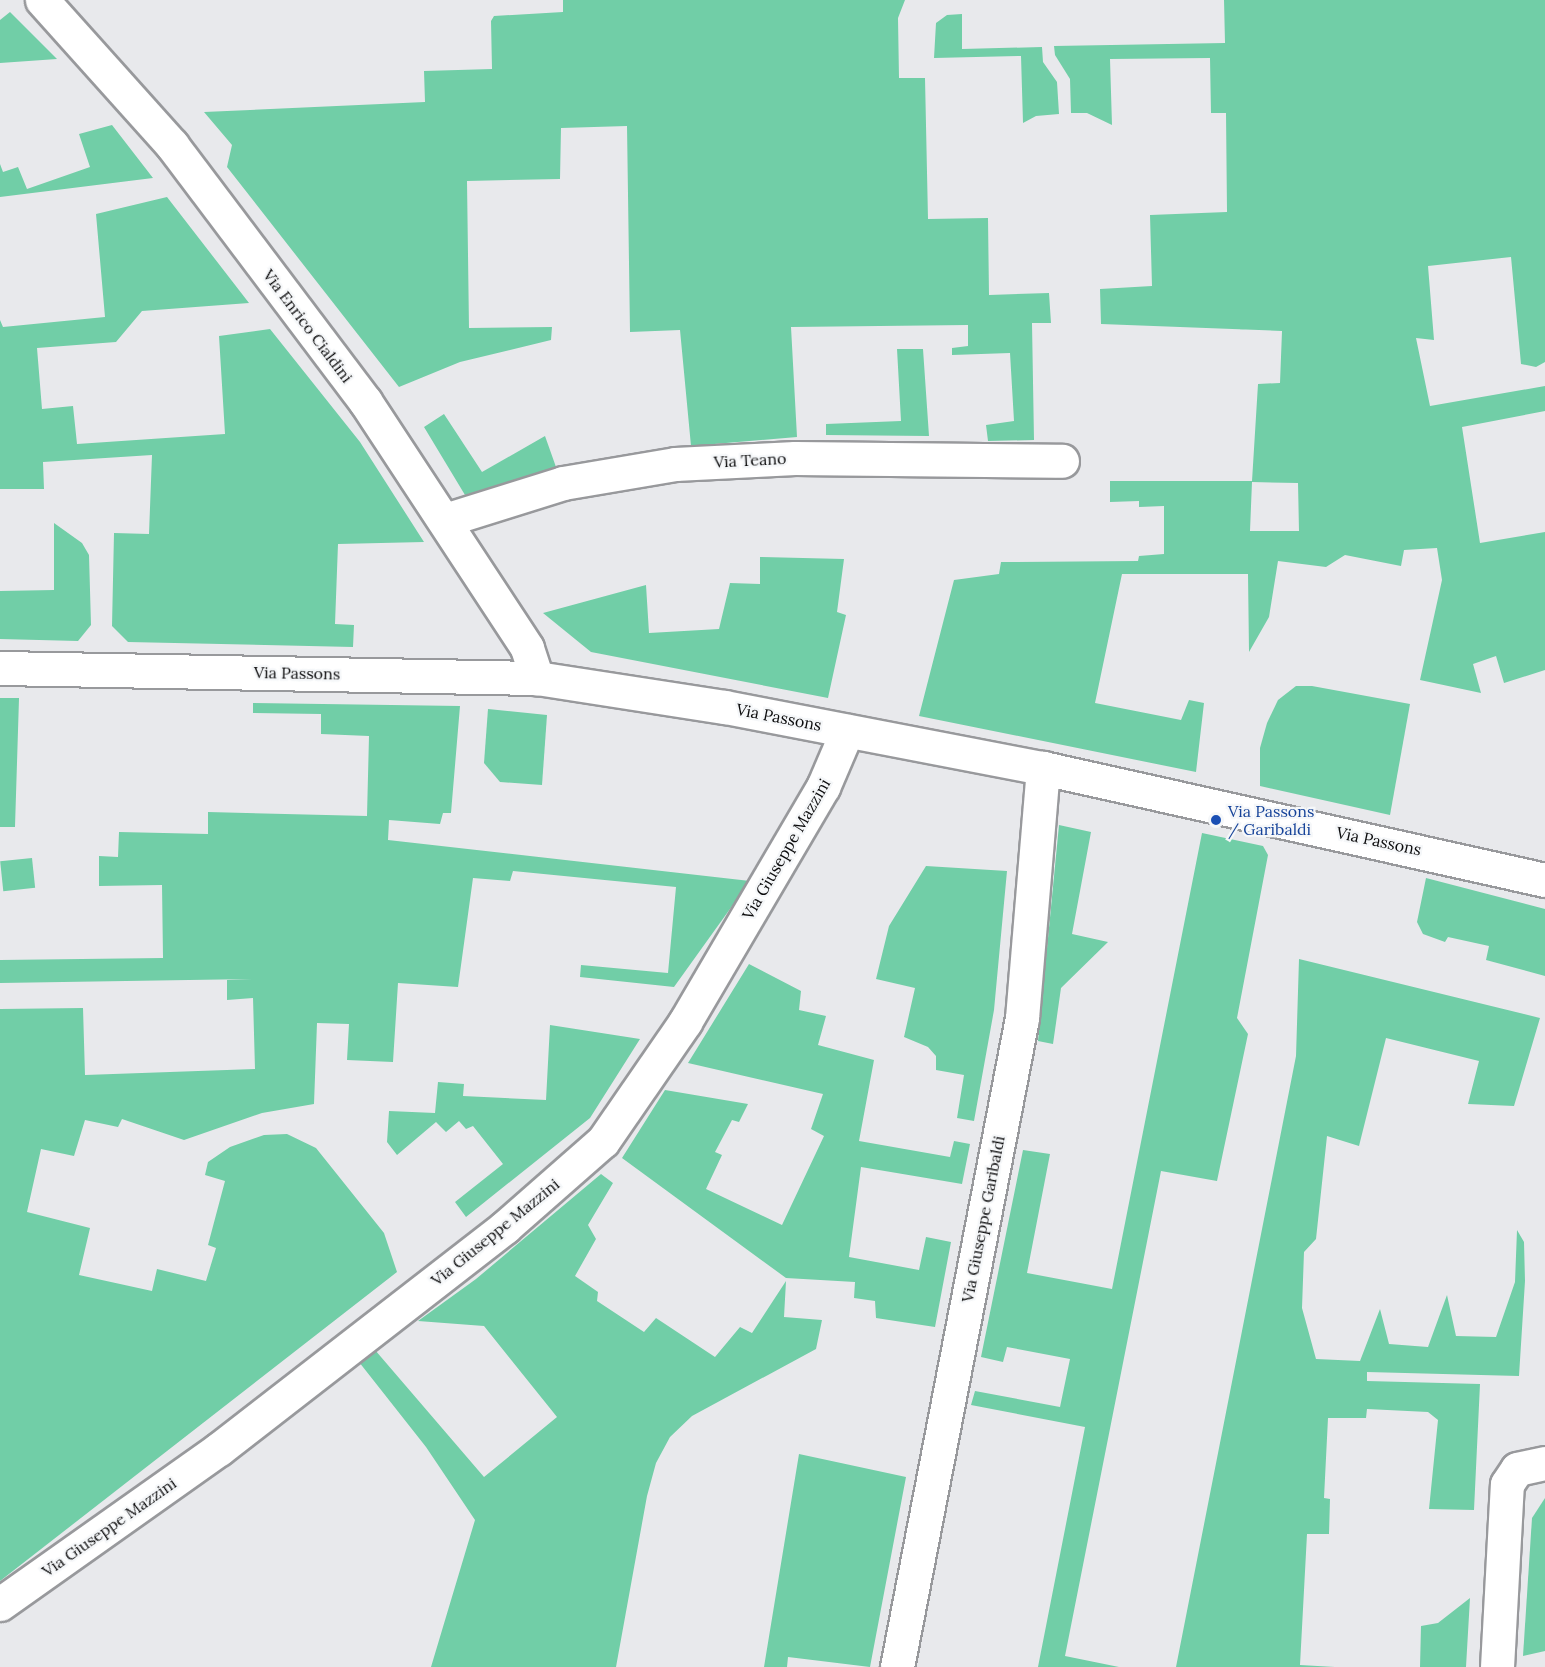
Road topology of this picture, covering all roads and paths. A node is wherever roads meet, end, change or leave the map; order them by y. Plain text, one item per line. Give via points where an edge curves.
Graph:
1 (42, 0) edge
2 (1062, 461) dead end
3 (445, 520) junction
4 (0, 668) edge
5 (537, 678) junction
6 (847, 731) junction
7 (1043, 768) junction
8 (1545, 880) edge
9 (1545, 1463) edge
10 (0, 1604) edge
11 (897, 1667) edge
12 (1497, 1667) edge

1 - 3 street, Via Enrico Cialdini via 172,145 365,401
2 - 3 street, Via Teano via 795,458 675,464 563,483
3 - 5 street, Via Enrico Cialdini via 527,648
4 - 5 street, Via Passons
5 - 6 street, Via Passons via 725,707
6 - 7 street, Via Passons
6 - 10 street, Via Giuseppe Mazzini via 823,787 685,1022 603,1141 505,1227 228,1442
7 - 8 street, Via Passons
7 - 11 street, Via Giuseppe Garibaldi via 1022,1018
9 - 12 street via 1517,1468 1507,1484

